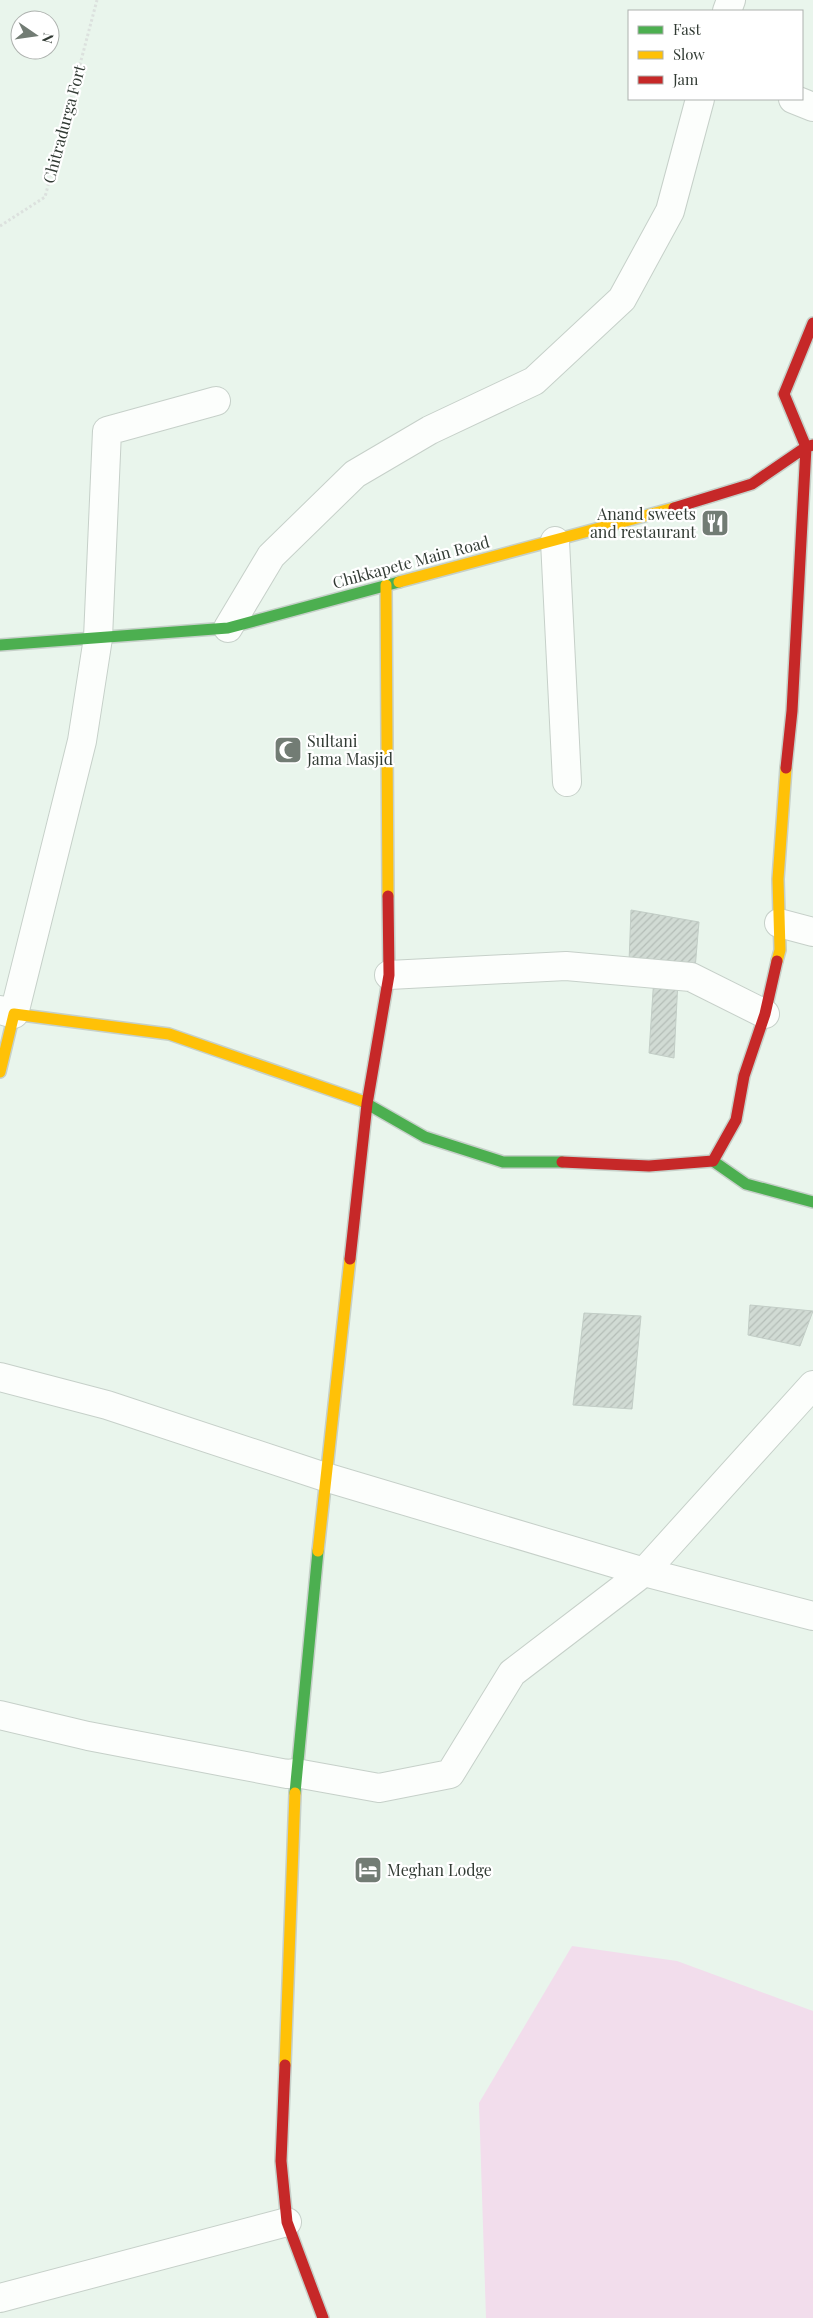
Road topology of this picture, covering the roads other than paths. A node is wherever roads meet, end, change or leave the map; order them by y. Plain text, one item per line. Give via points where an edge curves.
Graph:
1 (700, 100) edge
2 (796, 100) edge
3 (813, 107) edge
4 (813, 323) edge
5 (216, 401) dead end
6 (810, 446) edge
7 (555, 541) junction
8 (386, 585) junction
9 (228, 628) junction
10 (98, 638) junction
11 (0, 645) edge
12 (567, 782) dead end
13 (779, 923) junction
14 (813, 932) edge
15 (389, 975) junction
16 (7, 1012) edge
17 (765, 1014) junction
18 (0, 1072) edge
19 (367, 1104) junction
20 (713, 1161) junction
21 (813, 1202) edge
22 (0, 1377) edge
23 (813, 1385) edge
24 (325, 1477) junction
25 (644, 1572) junction
26 (813, 1616) edge
27 (0, 1715) edge
28 (296, 1773) junction
29 (287, 2222) junction
30 (0, 2298) edge
31 (323, 2318) edge

1 - 9 street via 670,211 622,299 534,381 430,430 355,474 271,556
2 - 3 street
4 - 6 street via 784,394
5 - 10 street via 107,431
6 - 7 street, Chikkapete Main Road via 752,484
6 - 13 street via 778,880
7 - 8 street, Chikkapete Main Road
7 - 12 street
8 - 9 street, Chikkapete Main Road
8 - 15 street
9 - 10 street, Chikkapete Main Road
10 - 11 street, Chikkapete Main Road
10 - 16 street via 82,741
13 - 14 street
13 - 17 street via 780,950
15 - 17 street via 566,966 691,977
15 - 19 street
16 - 18 street
16 - 19 street via 169,1034 355,1097
17 - 20 street via 744,1076 736,1120
19 - 20 street via 425,1137 503,1162 649,1166
19 - 24 street
20 - 21 street via 746,1184
22 - 24 street via 107,1405
23 - 25 street
24 - 25 street
24 - 28 street
25 - 26 street
25 - 28 street via 512,1673 450,1774 379,1788
27 - 28 street via 107,1740 287,1774
28 - 29 street via 281,2161
29 - 30 street
29 - 31 street

